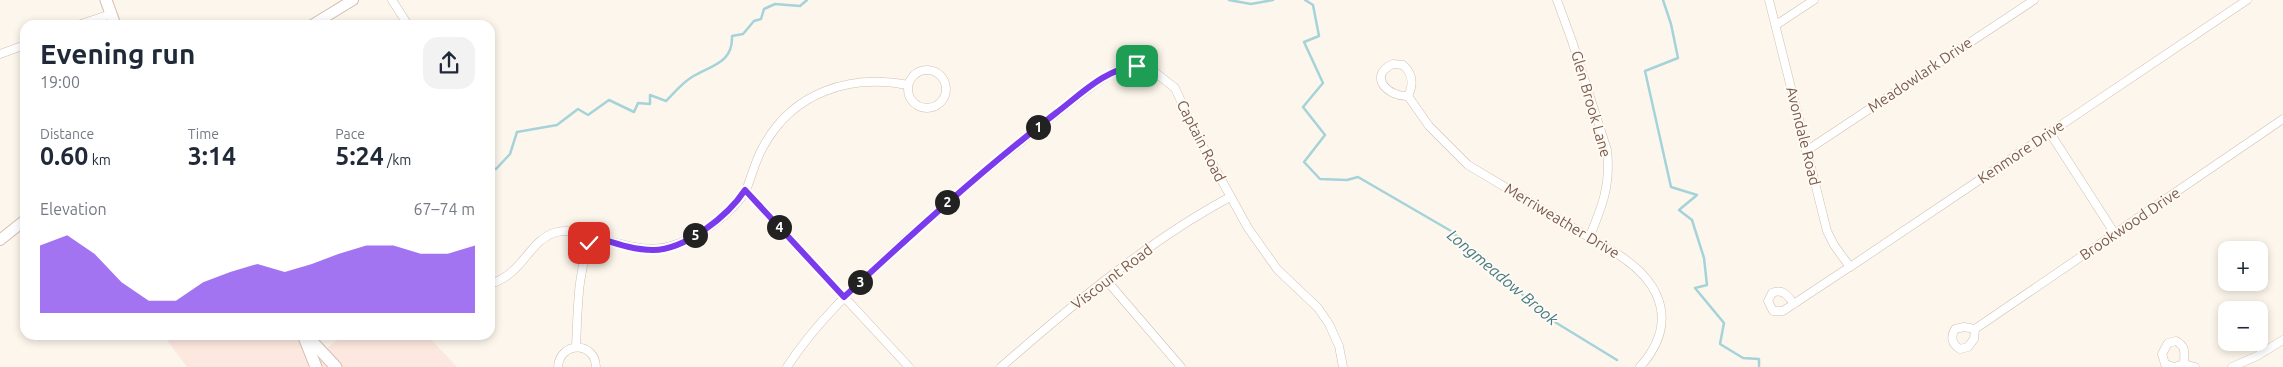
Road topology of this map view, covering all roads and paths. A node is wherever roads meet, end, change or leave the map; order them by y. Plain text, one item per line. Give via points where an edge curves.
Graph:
1 (106, 0) edge
2 (354, 0) edge
3 (392, 0) edge
4 (1557, 0) edge
5 (1770, 0) edge
6 (1814, 0) edge
7 (2034, 0) edge
8 (2247, 0) edge
9 (113, 20) edge
10 (320, 20) edge
11 (405, 20) edge
12 (1776, 25) junction
13 (20, 47) edge
14 (0, 54) edge
15 (908, 85) junction
16 (1408, 96) junction
17 (2283, 119) edge
18 (2050, 133) junction
19 (1806, 151) junction
20 (745, 190) junction
21 (1230, 197) junction
22 (20, 224) edge
23 (2115, 234) junction
24 (592, 236) junction
25 (1589, 238) junction
26 (0, 240) edge
27 (1850, 267) junction
28 (1107, 281) junction
29 (495, 282) edge
30 (844, 297) junction
31 (1794, 304) dead end
32 (1976, 329) dead end
33 (307, 340) edge
34 (310, 340) edge
35 (2283, 340) edge
36 (576, 347) junction
37 (2184, 364) dead end
38 (316, 367) edge
39 (336, 367) edge
40 (558, 367) edge
41 (596, 367) edge
42 (787, 367) edge
43 (909, 367) edge
44 (1001, 367) edge
45 (1181, 367) edge
46 (1342, 367) edge
47 (1640, 367) edge
48 (2195, 367) edge
49 (2232, 367) edge

1 - 9 main road
2 - 10 street
3 - 11 street
4 - 25 street, Glen Brook Lane via 1607,150 1609,168 1605,198
5 - 12 street, Avondale Road
6 - 12 street
7 - 19 street, Meadowlark Drive
8 - 18 street, Kenmore Drive
12 - 19 street, Avondale Road
13 - 14 street
15 - 15 street via 911,99 922,108 936,106 945,95 944,80 932,70 917,72
15 - 20 street via 855,82 834,87 808,100 772,133
16 - 16 street via 1390,93 1383,84 1381,74 1388,67 1398,64 1408,69 1412,82
16 - 25 street, Merriweather Drive via 1430,126 1468,164
17 - 23 street, Brookwood Drive
18 - 23 street
18 - 27 street, Kenmore Drive
19 - 27 street, Avondale Road via 1827,231
20 - 24 street via 714,224 670,247 654,250 636,248
20 - 30 street
21 - 28 street, Viscount Road via 1173,231
21 - 30 street, Captain Road via 1174,88 1148,67 1126,67 1096,83 985,169
21 - 46 street, Captain Road via 1277,269 1326,318 1336,338
22 - 26 street
23 - 32 street, Brookwood Drive
24 - 29 street via 572,231 549,235 514,272
24 - 36 street via 580,278
25 - 47 street, Merriweather Drive via 1636,266 1655,290 1661,327 1653,350
27 - 31 street, Kenmore Drive
28 - 44 street, Viscount Road
28 - 45 street
30 - 42 street, Captain Road via 812,332
30 - 43 street
33 - 38 main road
34 - 39 main road
35 - 49 street
36 - 40 street via 562,354
36 - 41 street via 585,348 592,354
37 - 48 street

